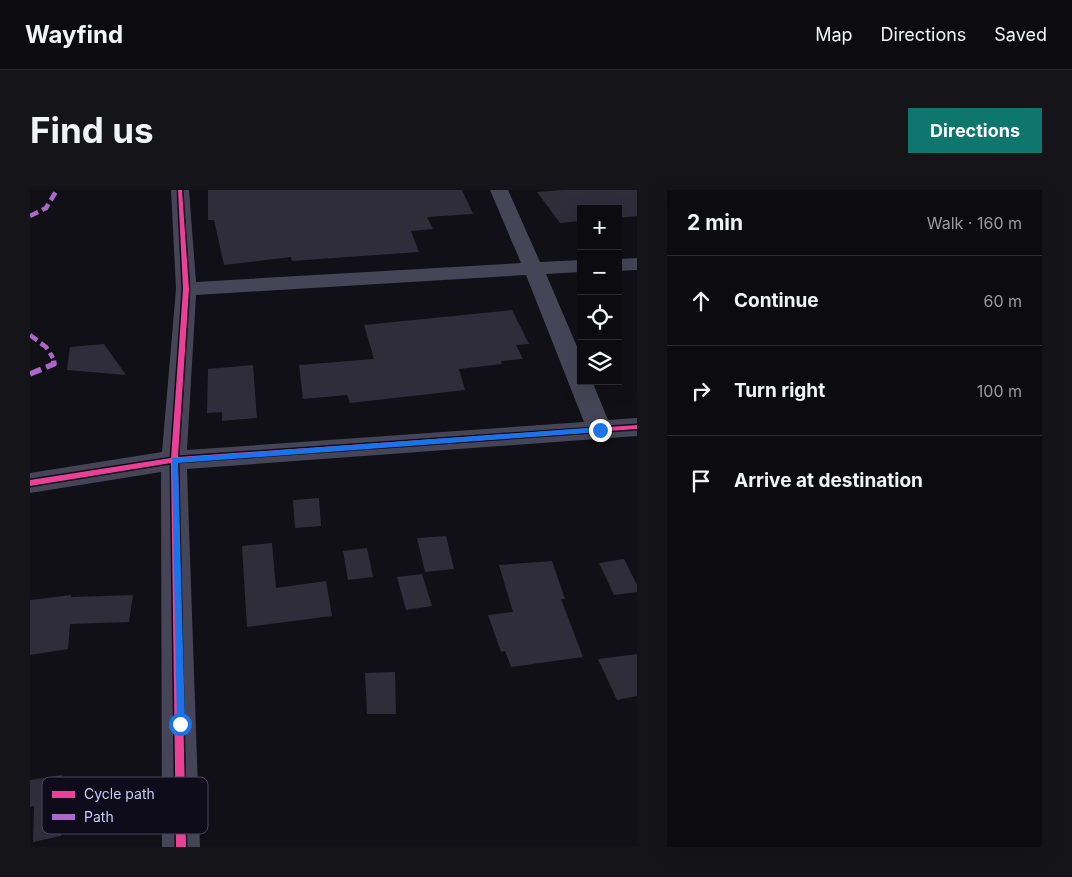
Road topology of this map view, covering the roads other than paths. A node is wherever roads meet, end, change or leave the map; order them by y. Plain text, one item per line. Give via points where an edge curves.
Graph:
1 (180, 190) edge
2 (499, 190) edge
3 (637, 264) edge
4 (622, 265) edge
5 (577, 266) edge
6 (533, 268) junction
7 (186, 289) junction
8 (637, 427) edge
9 (600, 430) junction
10 (174, 460) junction
11 (30, 483) edge
12 (180, 777) edge
13 (181, 834) edge
14 (181, 847) edge

1 - 7 street
2 - 6 street
3 - 4 street
5 - 6 street
6 - 7 street
6 - 9 street
7 - 10 street
8 - 9 street
9 - 10 street
10 - 11 street
10 - 12 street
13 - 14 street

